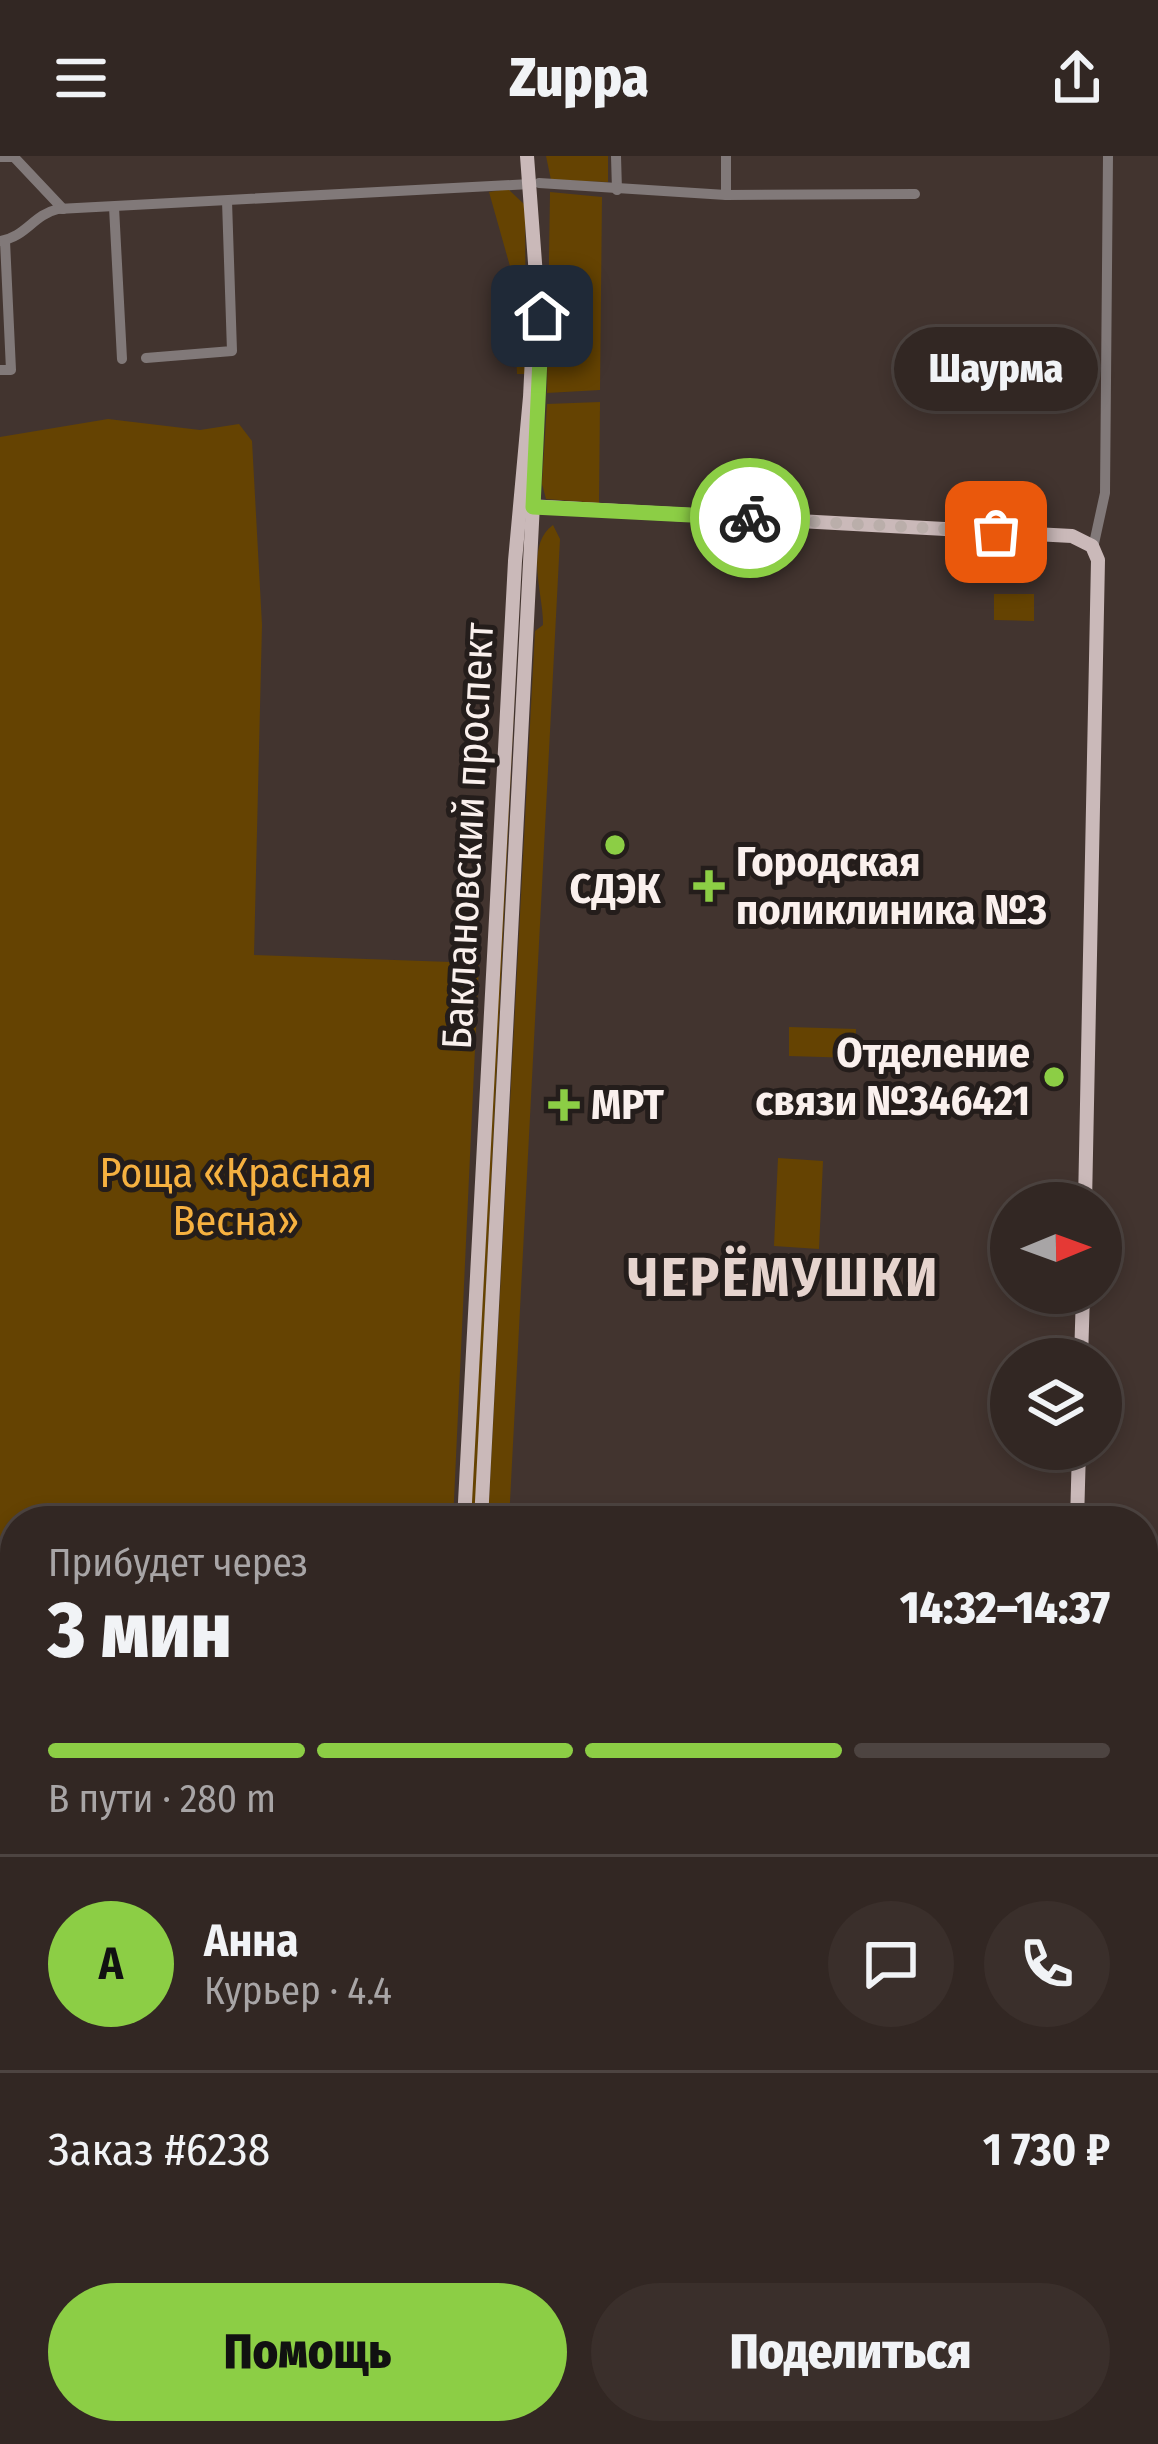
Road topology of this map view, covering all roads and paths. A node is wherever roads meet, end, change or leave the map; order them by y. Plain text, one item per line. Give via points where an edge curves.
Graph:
1 (532, 156) edge
2 (616, 156) edge
3 (726, 156) edge
4 (1108, 156) edge
5 (0, 157) edge
6 (534, 183) junction
7 (616, 190) junction
8 (915, 194) dead end
9 (726, 195) junction
10 (227, 202) junction
11 (114, 207) junction
12 (63, 209) junction
13 (3, 242) edge
14 (122, 358) dead end
15 (146, 358) dead end
16 (0, 370) edge
17 (528, 506) junction
18 (1093, 548) junction
19 (1085, 1182) edge
20 (1078, 1470) edge
21 (465, 1506) edge
22 (482, 1506) edge
23 (1077, 1506) edge

1 - 6 main road, Баклановский проспект
2 - 7 street
3 - 9 street
4 - 18 street via 1105,493
5 - 12 street via 14,157
6 - 7 street
6 - 10 street
6 - 17 main road, Баклановский проспект via 544,276
7 - 9 street
8 - 9 street
10 - 11 street
10 - 15 street via 232,351
11 - 12 street
11 - 14 street
12 - 13 street via 42,213
13 - 16 street via 11,370
17 - 18 main road via 1072,536
17 - 21 main road, Баклановский проспект via 515,561
17 - 22 main road, Баклановский проспект
18 - 19 main road
20 - 23 main road

